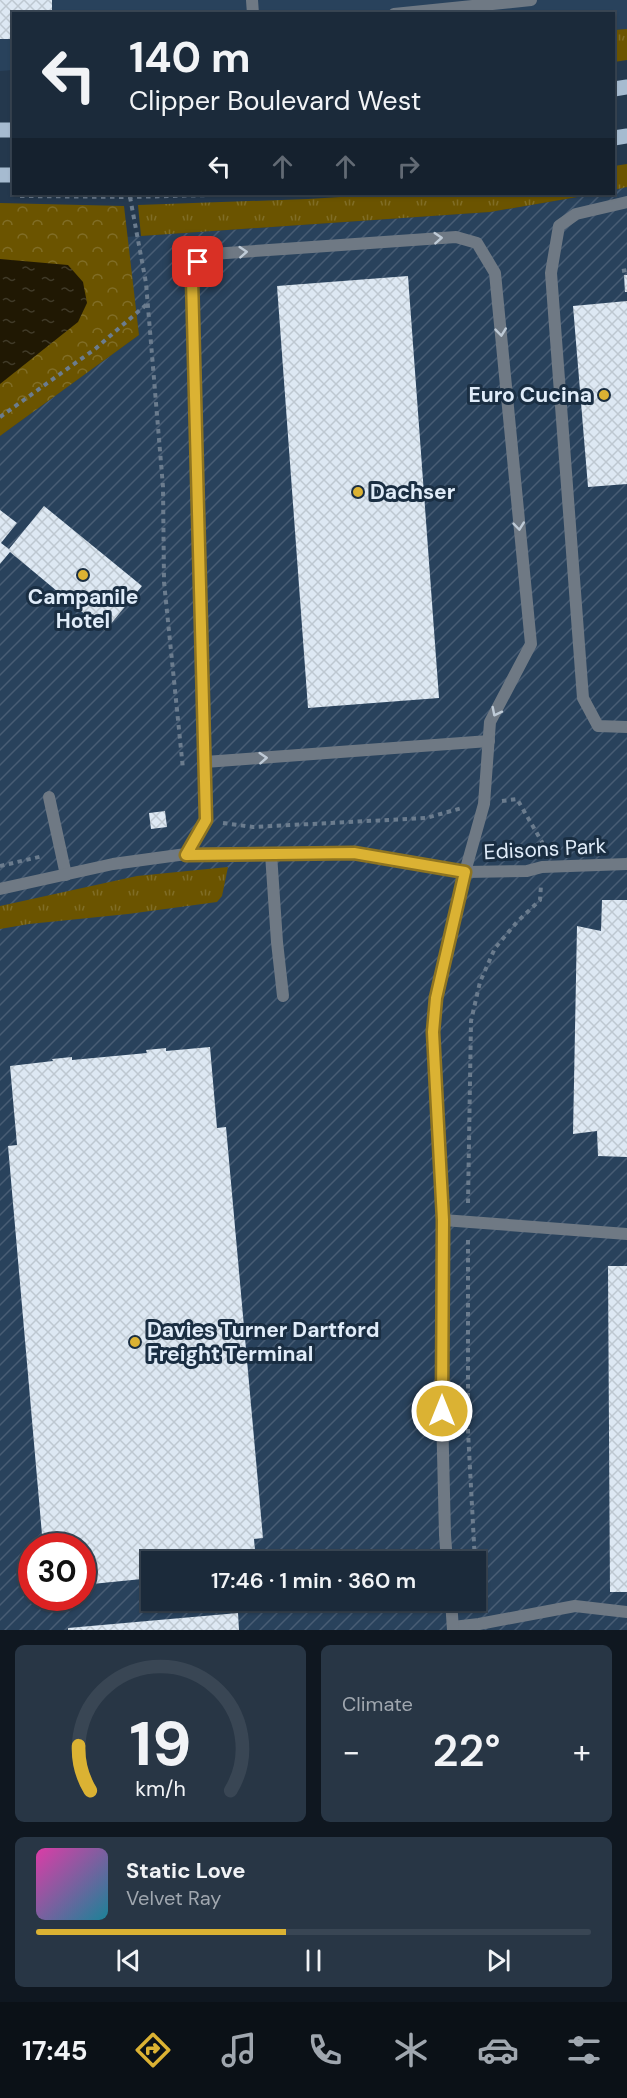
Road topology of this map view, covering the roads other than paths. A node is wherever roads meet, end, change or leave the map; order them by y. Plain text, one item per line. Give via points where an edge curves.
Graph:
1 (531, 0) edge
2 (414, 12) edge
3 (627, 202) edge
4 (627, 727) edge
5 (489, 741) junction
6 (205, 762) junction
7 (49, 797) dead end
8 (271, 854) junction
9 (186, 855) junction
10 (627, 864) edge
11 (465, 872) junction
12 (66, 875) junction
13 (0, 889) edge
14 (283, 996) dead end
15 (443, 1220) junction
16 (627, 1234) edge
17 (446, 1551) edge
18 (452, 1611) edge
19 (627, 1612) edge
20 (453, 1628) edge

1 - 2 street
3 - 4 street via 576,214 559,226 551,273 583,698 598,726
6 -> 5 street
6 -> 5 street via 192,279 198,262 212,254 456,237 477,243 495,273 531,644 490,722
5 - 11 street via 484,804
6 - 9 street via 206,820
7 - 12 street
8 - 9 street, Edisons Park
8 - 11 street, Edisons Park via 354,853
8 - 14 street
9 - 12 street, Edisons Park via 113,864
10 - 11 street, Edisons Park
11 - 15 street via 436,998 433,1032
12 - 13 street, Edisons Park
15 - 16 street
15 - 17 street
18 - 20 street
19 - 20 street via 575,1606

